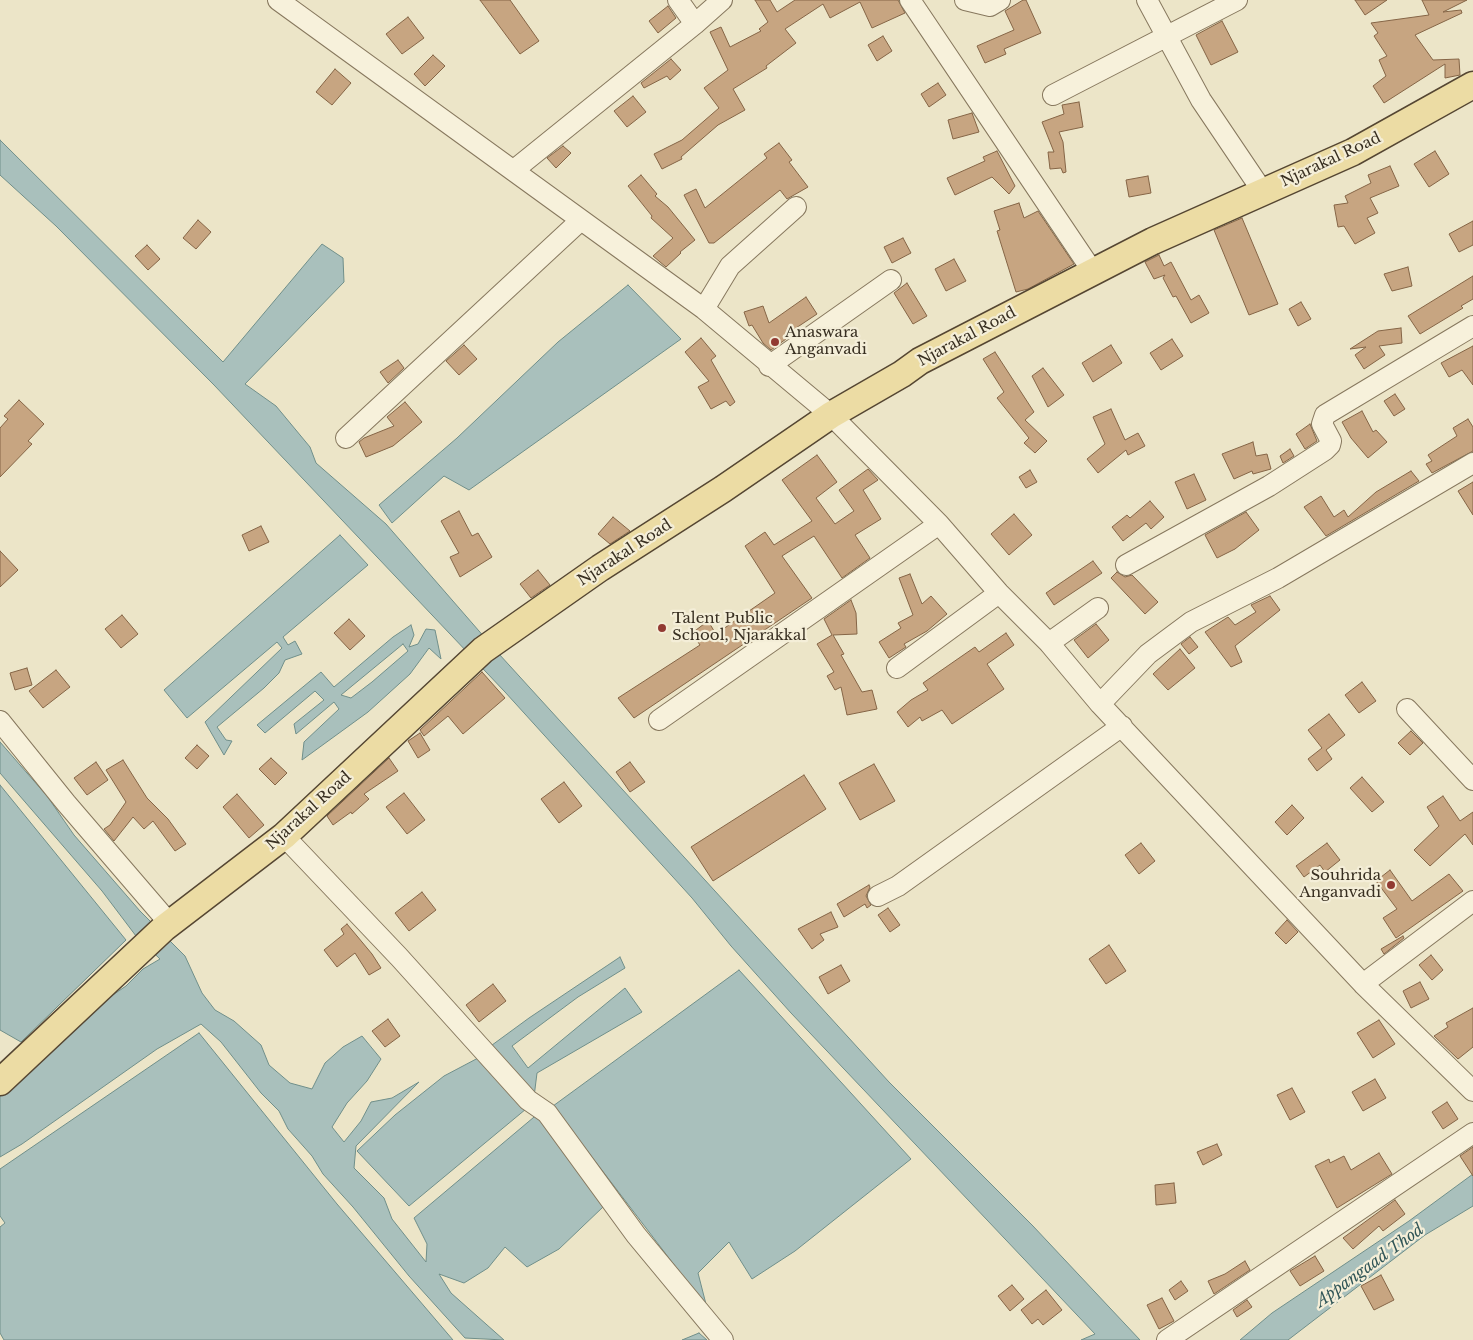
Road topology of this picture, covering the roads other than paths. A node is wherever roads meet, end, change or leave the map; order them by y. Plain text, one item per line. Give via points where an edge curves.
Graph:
1 (278, 0) edge
2 (678, 0) edge
3 (910, 0) edge
4 (965, 0) edge
5 (1000, 0) edge
6 (1147, 0) edge
7 (1237, 0) edge
8 (716, 2) edge
9 (695, 24) junction
10 (1167, 36) junction
11 (1473, 85) edge
12 (1053, 95) dead end
13 (514, 170) junction
14 (1263, 192) junction
15 (796, 207) dead end
16 (581, 220) junction
17 (1093, 272) junction
18 (891, 280) dead end
19 (704, 309) junction
20 (1473, 326) edge
21 (770, 366) junction
22 (831, 415) junction
23 (346, 438) dead end
24 (1473, 463) edge
25 (939, 524) junction
26 (1126, 565) dead end
27 (999, 593) junction
28 (1098, 608) dead end
29 (1049, 643) junction
30 (897, 668) dead end
31 (1100, 704) junction
32 (1407, 709) dead end
33 (659, 720) dead end
34 (0, 721) edge
35 (1122, 726) junction
36 (1469, 769) edge
37 (284, 836) junction
38 (878, 896) dead end
39 (1473, 901) edge
40 (167, 926) junction
41 (1363, 984) junction
42 (0, 1082) edge
43 (1473, 1091) edge
44 (1473, 1133) edge
45 (723, 1340) edge
46 (1167, 1340) edge

1 - 13 street
2 - 9 street
3 - 17 street
4 - 5 street via 990,6
6 - 10 street
7 - 10 street
8 - 9 street
9 - 13 street
10 - 12 street
10 - 14 street via 1201,100
11 - 14 main road, Njarakal Road via 1353,152
13 - 16 street
14 - 17 main road, Njarakal Road via 1153,241
15 - 19 street via 730,266
16 - 19 street
16 - 23 street
17 - 22 main road, Njarakal Road via 920,361
18 - 21 street
19 - 21 street
20 - 26 street via 1325,415 1322,424 1331,441 1325,450 1269,486
21 - 22 street
22 - 25 street
22 - 37 main road, Njarakal Road via 600,568 493,644
24 - 31 street via 1278,578 1190,622 1148,654
25 - 27 street
25 - 33 street
27 - 29 street
27 - 30 street
28 - 29 street
29 - 31 street
31 - 35 street
32 - 36 street
34 - 40 street
35 - 38 street via 898,886
35 - 41 street
37 - 40 main road, Njarakal Road
37 - 45 street via 399,956 528,1100 547,1112 636,1235
39 - 41 street
40 - 42 main road, Njarakal Road
41 - 43 street
44 - 46 street

